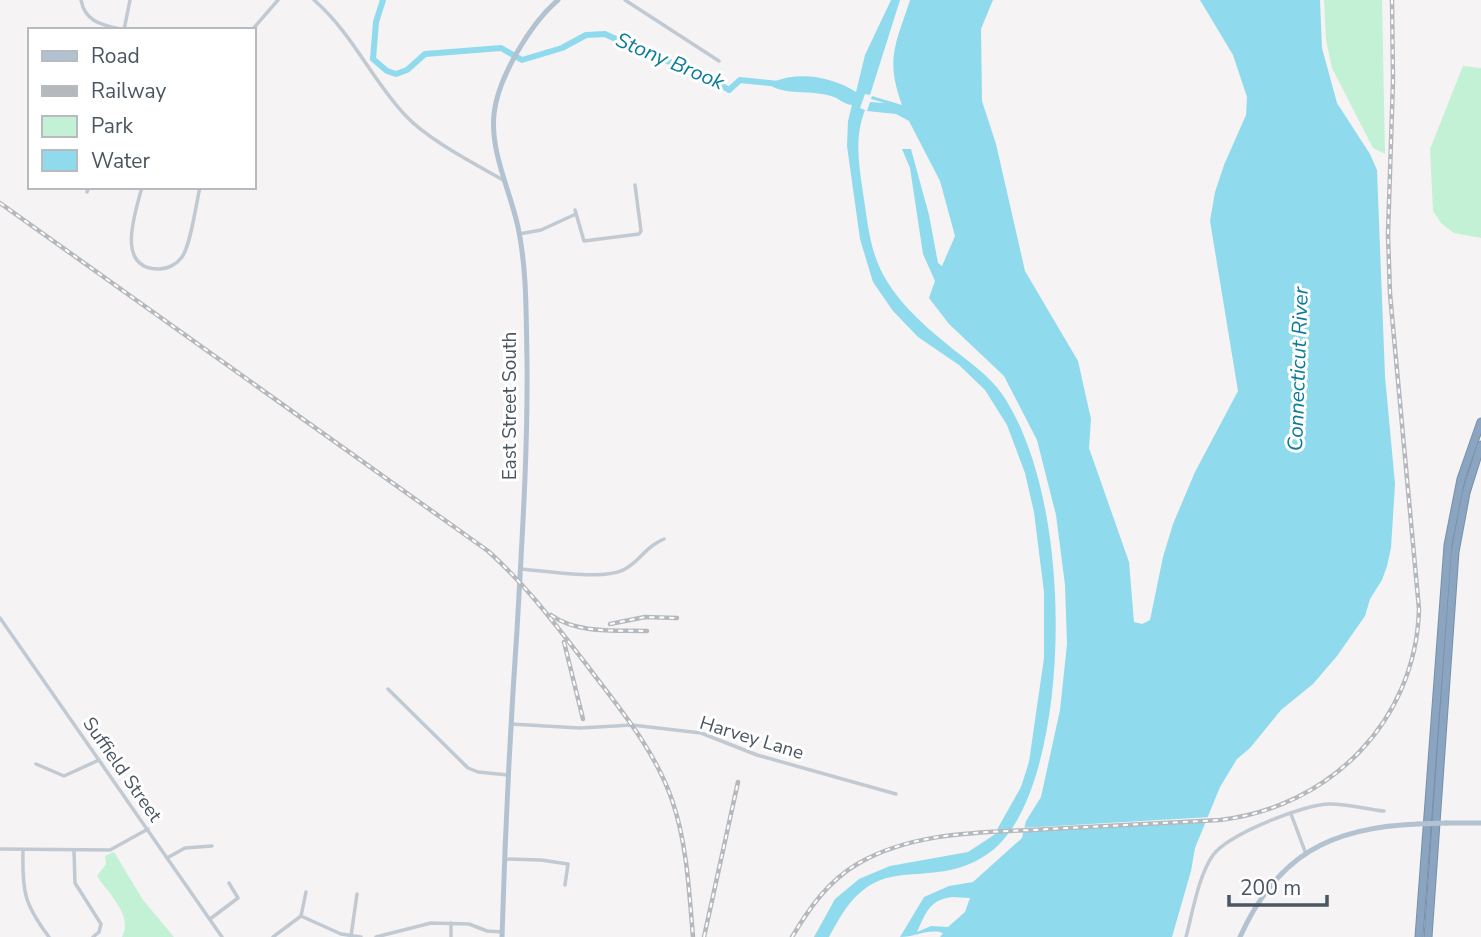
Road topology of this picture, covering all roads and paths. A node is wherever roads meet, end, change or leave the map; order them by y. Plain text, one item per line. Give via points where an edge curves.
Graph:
1 (81, 0) edge
2 (130, 0) edge
3 (278, 0) edge
4 (314, 0) edge
5 (558, 0) edge
6 (625, 0) edge
7 (118, 28) edge
8 (124, 28) edge
9 (254, 28) edge
10 (719, 61) dead end
11 (505, 181) junction
12 (635, 185) dead end
13 (142, 189) edge
14 (200, 189) edge
15 (519, 234) junction
16 (1481, 422) edge
17 (1481, 445) edge
18 (664, 539) dead end
19 (521, 569) junction
20 (0, 618) edge
21 (388, 689) dead end
22 (512, 724) junction
23 (99, 760) junction
24 (36, 764) dead end
25 (508, 775) junction
26 (896, 794) dead end
27 (1384, 811) dead end
28 (1291, 814) junction
29 (1481, 823) edge
30 (148, 829) junction
31 (212, 846) dead end
32 (0, 849) edge
33 (23, 850) junction
34 (74, 851) junction
35 (1306, 854) junction
36 (167, 858) junction
37 (504, 859) junction
38 (229, 883) dead end
39 (565, 885) dead end
40 (306, 892) dead end
41 (357, 894) dead end
42 (301, 916) junction
43 (210, 919) junction
44 (451, 923) junction
45 (502, 934) edge
46 (351, 936) edge
47 (49, 937) edge
48 (93, 937) edge
49 (222, 937) edge
50 (273, 937) edge
51 (361, 937) edge
52 (376, 937) edge
53 (451, 937) edge
54 (1186, 937) edge
55 (1240, 937) edge
56 (1419, 937) edge
57 (1428, 937) edge

1 - 7 street via 91,19
2 - 8 street
3 - 9 street
4 - 11 street via 344,30 406,116
5 - 11 main road, East Street South via 528,36 496,104 493,125
6 - 10 street
11 - 15 main road, East Street South
12 - 15 street via 640,234 584,242 575,212 541,230
13 - 14 street via 130,243 139,261 158,269 173,265 185,252
15 - 19 main road, East Street South via 527,404
16 - 56 highway via 1461,479 1448,545
17 - 57 highway via 1455,552
18 - 19 street via 627,568 611,574
19 - 22 main road, East Street South
20 - 23 street, Suffield Street
21 - 25 street via 468,768
22 - 25 main road, East Street South
22 - 26 street, Harvey Lane via 629,725 701,733 754,754
23 - 24 street via 64,776
23 - 30 street, Suffield Street
25 - 37 main road, East Street South
27 - 28 street via 1330,804
28 - 35 street
28 - 54 street via 1235,836 1213,856
29 - 35 main road, bridge via 1382,826 1332,840
30 - 34 street via 115,849
30 - 36 street, Suffield Street
31 - 36 street via 185,848
32 - 33 street
33 - 34 street
33 - 47 street via 25,896
34 - 48 street via 75,883 101,924
35 - 55 main road via 1261,898
36 - 43 street, Suffield Street
37 - 39 street via 568,864
37 - 45 main road, East Street South
38 - 43 street via 237,900
40 - 42 street
41 - 46 street
42 - 46 street
42 - 50 street
43 - 49 street, Suffield Street
44 - 45 street
44 - 52 street via 423,924
44 - 53 street
46 - 51 street

